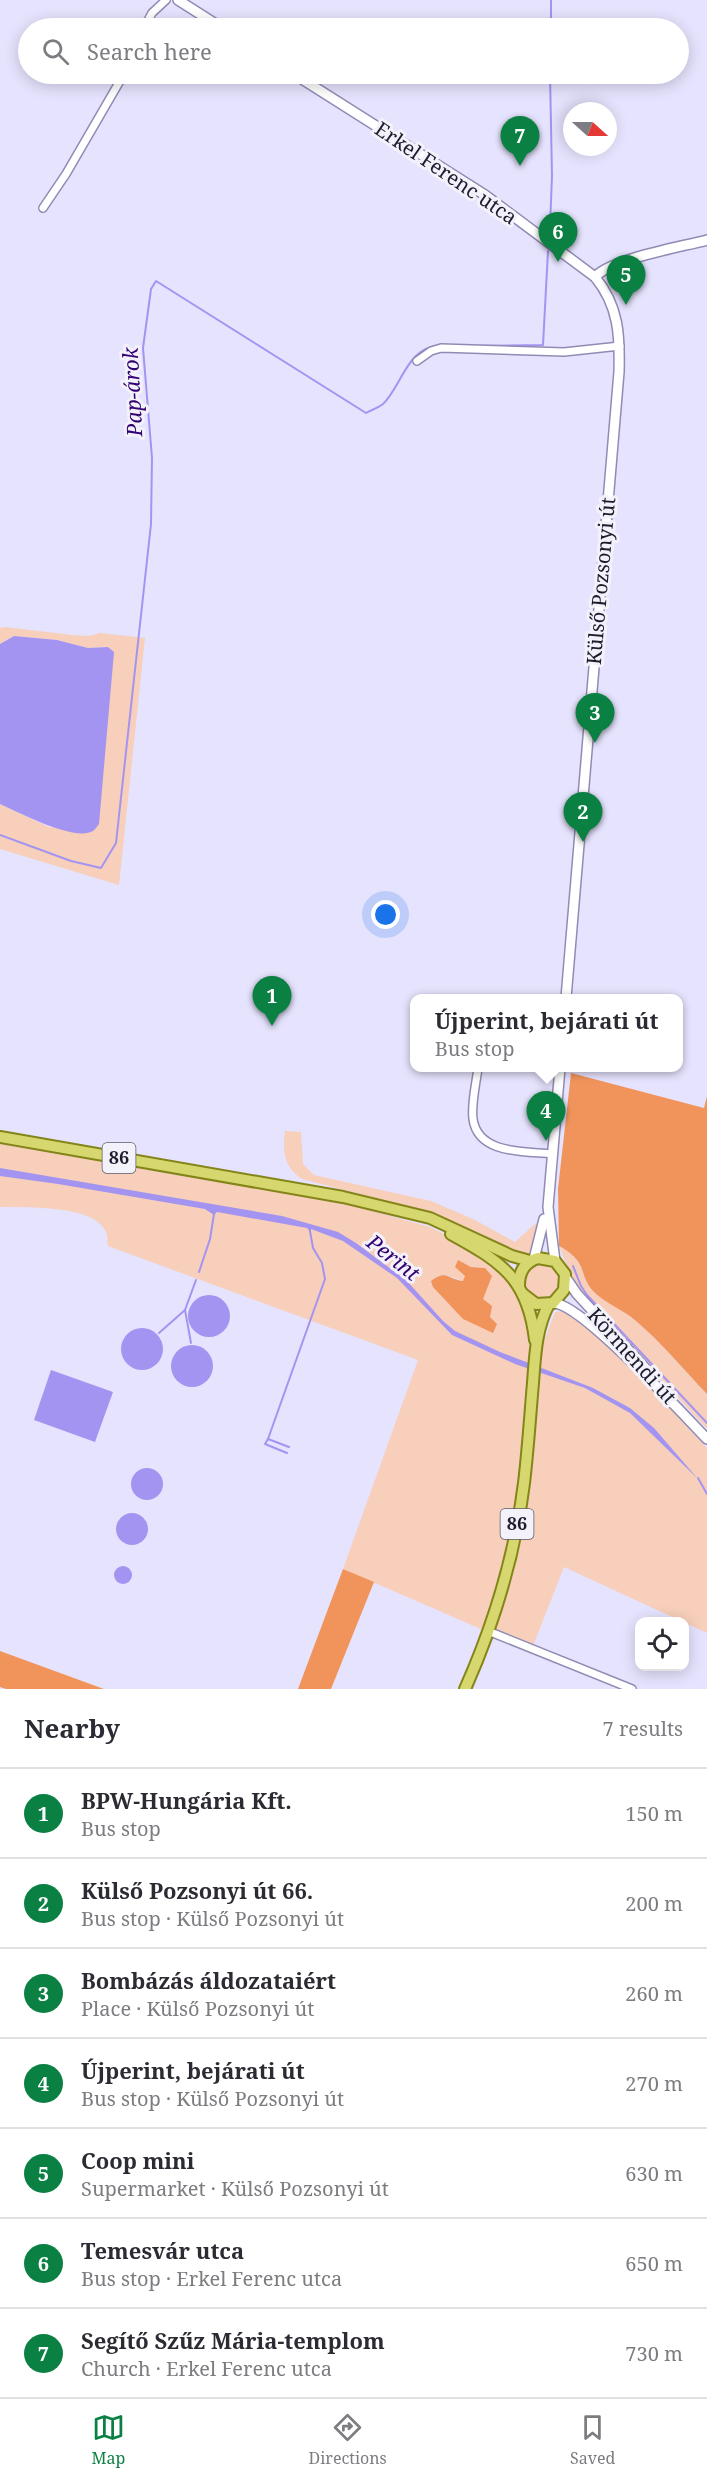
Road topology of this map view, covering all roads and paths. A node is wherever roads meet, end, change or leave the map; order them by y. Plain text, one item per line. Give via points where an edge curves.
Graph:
1 (166, 0) edge
2 (178, 0) edge
3 (149, 18) edge
4 (206, 18) edge
5 (118, 84) edge
6 (310, 84) edge
7 (43, 208) dead end
8 (707, 240) edge
9 (595, 277) junction
10 (620, 346) junction
11 (417, 361) dead end
12 (566, 994) edge
13 (478, 1072) edge
14 (560, 1072) edge
15 (0, 1137) edge
16 (552, 1154) junction
17 (550, 1187) junction
18 (393, 1209) junction
19 (532, 1260) junction
20 (555, 1261) junction
21 (566, 1278) junction
22 (521, 1289) junction
23 (551, 1303) junction
24 (536, 1347) junction
25 (704, 1436) edge
26 (488, 1631) junction
27 (465, 1689) edge
28 (632, 1689) edge

1 - 3 street
2 - 4 main road
5 - 7 street
6 - 9 main road, Erkel Ferenc utca via 475,189
8 - 9 main road via 619,263
9 - 10 main road, Külső Pozsonyi út via 615,313
10 - 11 street via 564,352 441,348
10 - 12 main road, Külső Pozsonyi út
13 - 16 street via 472,1118 483,1140 509,1150
14 - 16 main road
15 - 18 main road, 86 via 321,1192
16 - 17 main road
17 - 19 main road via 542,1232
17 - 20 main road via 548,1216
18 - 19 main road, 86 via 436,1220 512,1256
18 - 22 main road, 86 via 463,1240 497,1262
19 - 20 main road, 86
19 - 22 main road via 521,1271
20 - 21 main road
21 - 23 main road, 86 via 564,1290
21 - 25 main road, Körmendi út
22 - 23 main road, 86 via 536,1304
22 - 24 main road, 86
23 - 24 main road, 86 via 541,1321
23 - 25 main road, Körmendi út via 562,1304 583,1318
24 - 26 main road, 86 via 524,1484 515,1538
26 - 27 main road, 86
26 - 28 street

